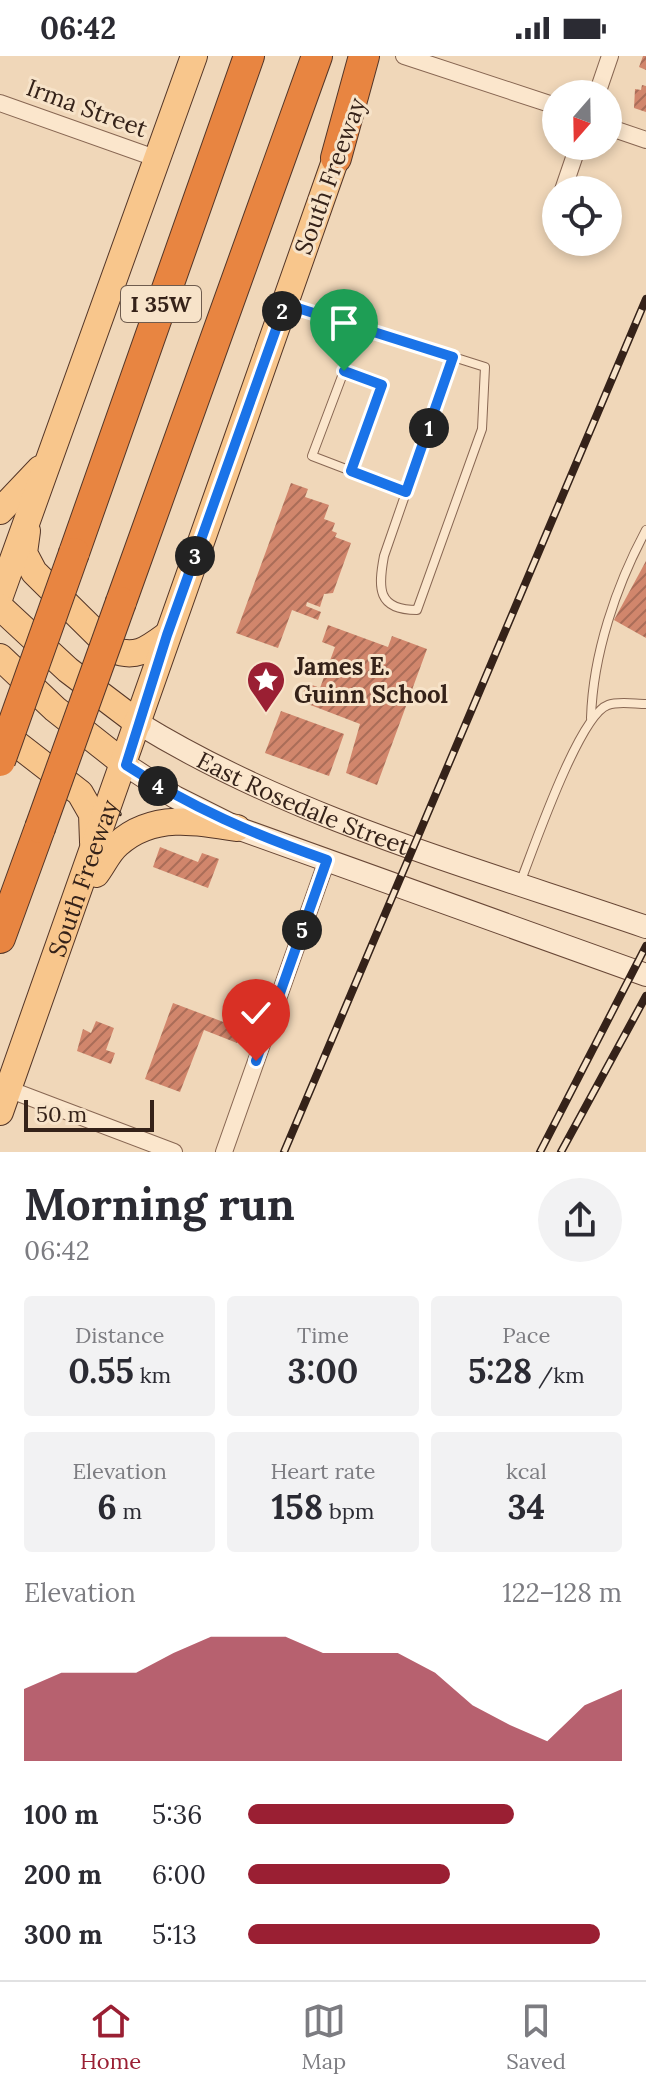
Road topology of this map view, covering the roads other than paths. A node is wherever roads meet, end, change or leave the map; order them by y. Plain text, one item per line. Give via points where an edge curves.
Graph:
1 (194, 56) edge
2 (249, 56) edge
3 (317, 56) edge
4 (364, 56) edge
5 (373, 56) edge
6 (404, 56) edge
7 (610, 56) edge
8 (602, 80) edge
9 (542, 101) edge
10 (0, 103) edge
11 (622, 132) edge
12 (646, 140) edge
13 (336, 158) junction
14 (158, 159) junction
15 (285, 304) junction
16 (453, 357) junction
17 (48, 461) junction
18 (351, 471) junction
19 (406, 492) junction
20 (0, 511) edge
21 (28, 516) junction
22 (646, 530) edge
23 (0, 596) edge
24 (0, 607) edge
25 (167, 635) junction
26 (0, 657) edge
27 (646, 704) edge
28 (591, 718) junction
29 (138, 723) junction
30 (0, 731) edge
31 (0, 761) edge
32 (126, 765) junction
33 (237, 828) junction
34 (94, 853) junction
35 (327, 860) junction
36 (520, 883) junction
37 (74, 907) junction
38 (646, 927) edge
39 (0, 938) edge
40 (646, 975) edge
41 (4, 1100) edge
42 (174, 1152) edge
43 (224, 1152) edge

1 - 14 main road
2 - 31 highway, I 35W, bridge
3 - 39 highway, I 35W, bridge
4 - 13 highway
5 - 13 main road, South Freeway
6 - 9 street
7 - 8 street
10 - 14 street, Irma Street
11 - 12 street
13 - 15 main road, South Freeway
14 - 17 main road
15 - 16 lane
15 - 25 main road, South Freeway
16 - 19 lane
16 - 19 lane via 485,367 482,429 417,610 393,606 382,595 379,579
17 - 20 main road
17 - 21 main road
18 - 18 lane via 312,456 344,371 382,385
18 - 19 lane
21 - 23 main road
21 - 25 main road via 24,553 34,572 113,650 127,656 146,651
22 - 28 lane via 606,626
24 - 29 main road, East Rosedale Street via 68,670
25 - 29 main road, South Freeway
26 - 32 main road, East Rosedale Street
27 - 28 lane via 608,705
28 - 36 lane
29 - 32 main road, South Freeway
29 - 36 main road, East Rosedale Street via 281,799
30 - 34 main road via 80,793 92,814
32 - 33 main road, East Rosedale Street
32 - 34 main road, South Freeway
33 - 35 main road, East Rosedale Street
33 - 37 main road via 183,818 141,829 117,844
34 - 37 main road, South Freeway
35 - 40 main road, East Rosedale Street
35 - 43 street
36 - 38 main road, East Rosedale Street
37 - 41 main road, South Freeway
41 - 42 street

